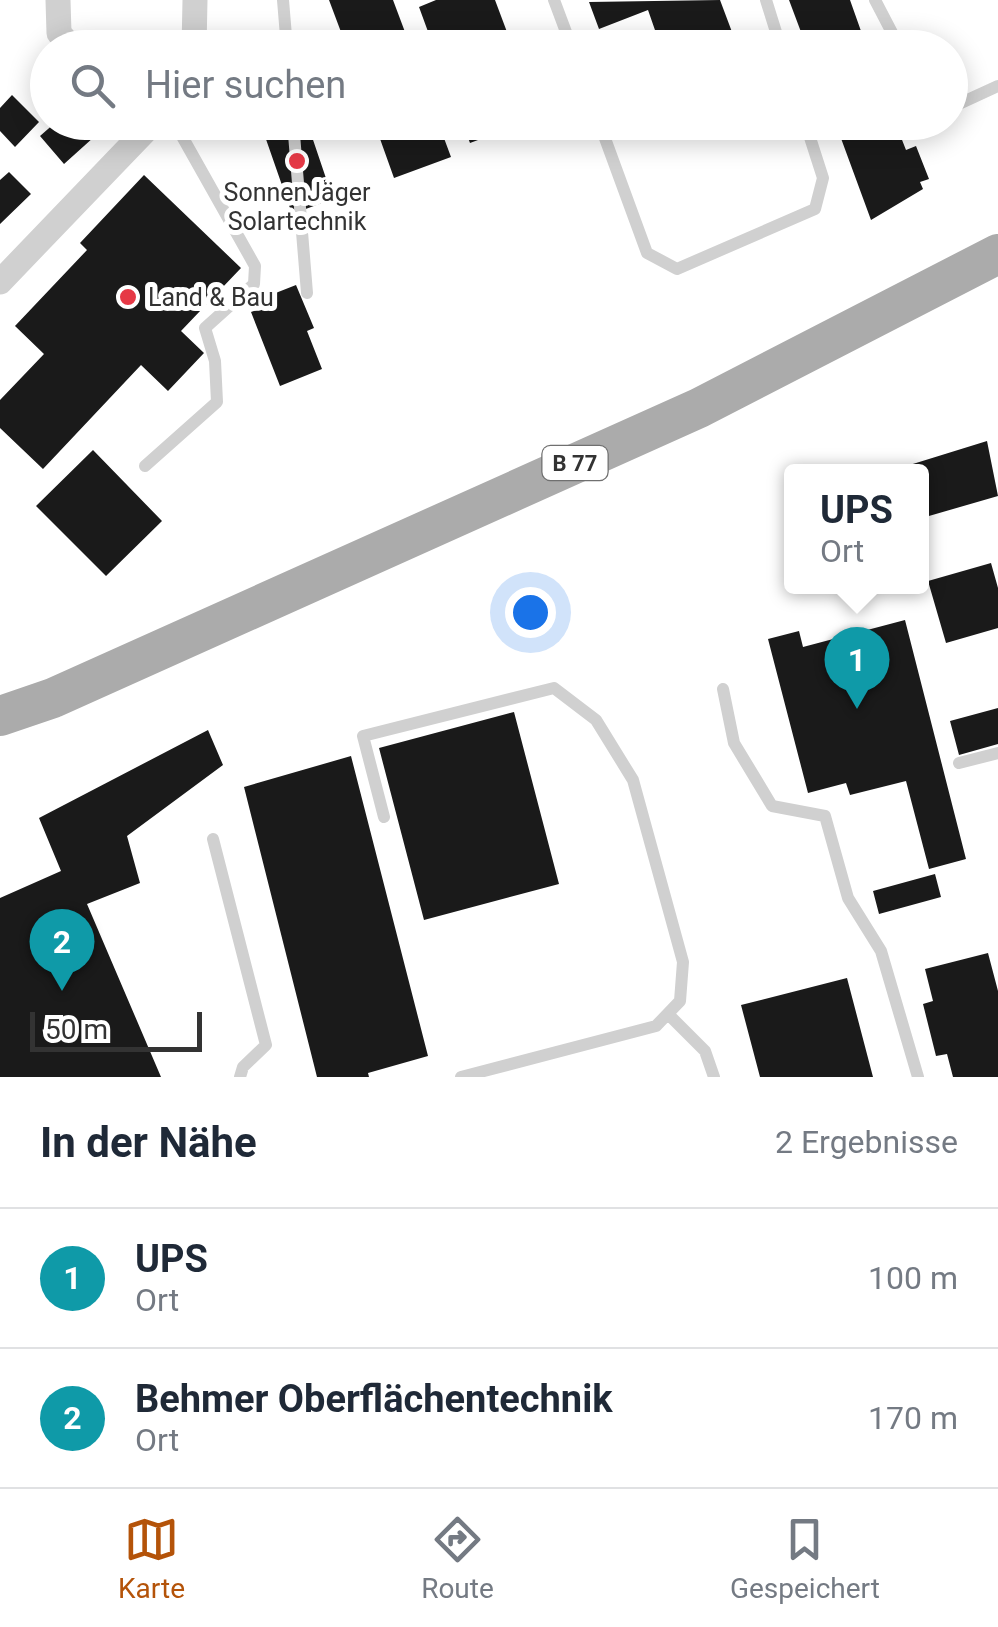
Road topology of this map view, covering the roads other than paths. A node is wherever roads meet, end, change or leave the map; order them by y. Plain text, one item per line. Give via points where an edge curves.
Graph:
1 (58, 0) edge
2 (194, 0) edge
3 (284, 0) edge
4 (554, 0) edge
5 (766, 0) edge
6 (875, 0) edge
7 (59, 30) edge
8 (194, 30) edge
9 (286, 30) edge
10 (565, 30) edge
11 (775, 30) edge
12 (891, 30) edge
13 (998, 86) edge
14 (968, 100) edge
15 (132, 140) edge
16 (184, 140) edge
17 (294, 140) edge
18 (606, 140) edge
19 (810, 140) edge
20 (998, 254) edge
21 (0, 282) edge
22 (307, 294) dead end
23 (145, 466) dead end
24 (723, 690) dead end
25 (53, 698) junction
26 (0, 716) edge
27 (0, 733) edge
28 (998, 753) edge
29 (959, 764) dead end
30 (384, 818) dead end
31 (212, 839) dead end
32 (668, 1014) junction
33 (240, 1077) edge
34 (461, 1077) edge
35 (714, 1077) edge
36 (918, 1077) edge

1 - 7 street
2 - 8 street
3 - 9 lane
4 - 10 lane
5 - 11 lane
6 - 12 lane
13 - 14 lane
15 - 21 street
16 - 23 lane via 255,266 254,284 205,328 217,402
17 - 22 lane
18 - 19 lane via 647,253 677,269 814,209 822,178
20 - 25 main road, B 77 via 699,408
24 - 36 lane via 734,743 772,806 824,816 848,898 881,951
25 - 26 main road, B 77
25 - 27 main road
28 - 29 lane
30 - 32 lane via 363,736 554,688 596,720 632,780 682,962 680,1001
31 - 33 lane via 266,1045
32 - 34 lane via 656,1026
32 - 35 lane via 705,1051

